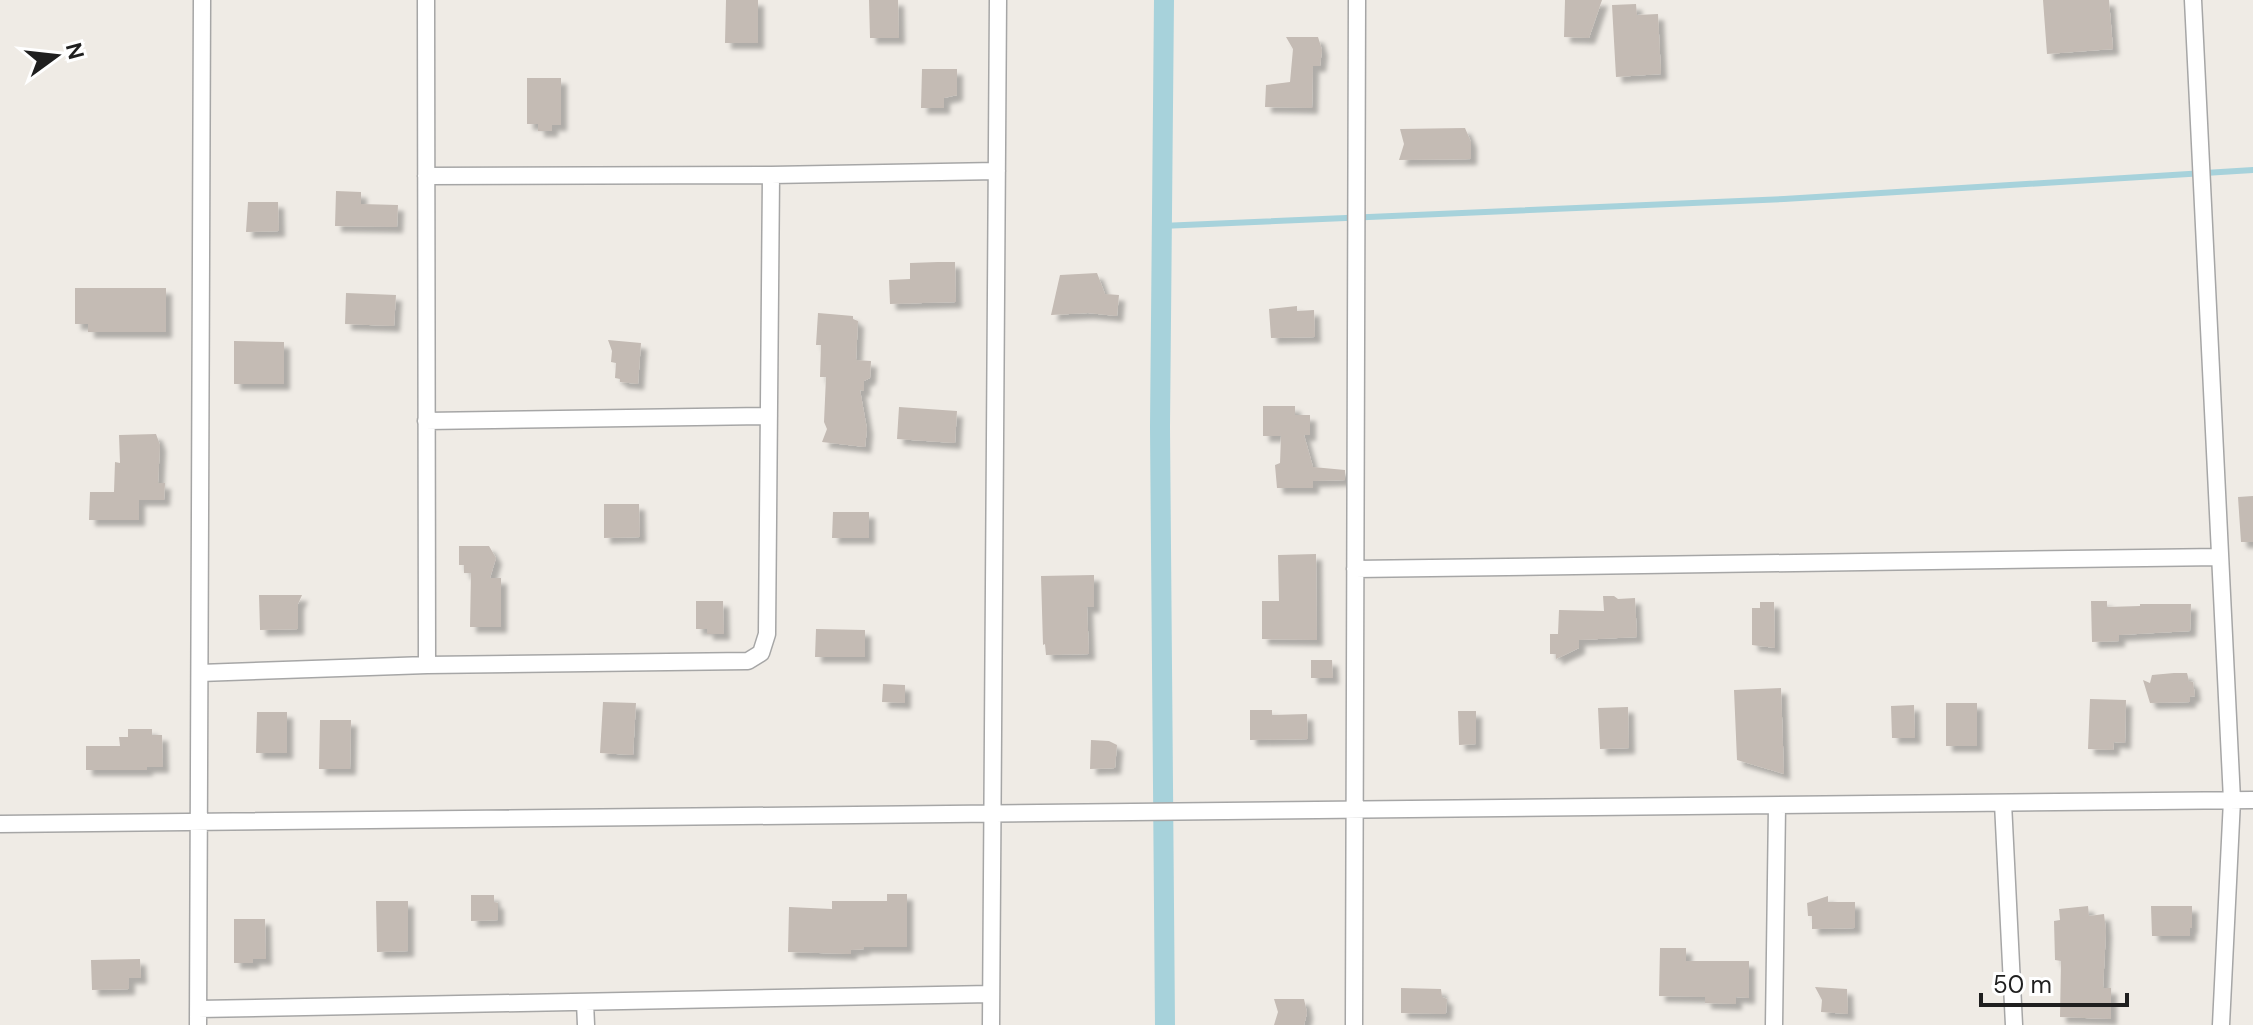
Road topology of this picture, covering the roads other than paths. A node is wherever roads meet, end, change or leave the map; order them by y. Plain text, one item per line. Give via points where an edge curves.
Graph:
1 (202, 0) edge
2 (426, 0) edge
3 (998, 0) edge
4 (1357, 0) edge
5 (2193, 0) edge
6 (997, 171) junction
7 (771, 175) junction
8 (426, 176) junction
9 (769, 416) junction
10 (426, 421) junction
11 (2220, 557) junction
12 (1355, 569) junction
13 (427, 665) junction
14 (200, 673) junction
15 (2232, 800) junction
16 (2253, 800) edge
17 (2003, 803) junction
18 (1777, 806) junction
19 (1354, 808) junction
20 (992, 813) junction
21 (199, 821) junction
22 (0, 824) edge
23 (991, 994) junction
24 (585, 1002) junction
25 (198, 1017) edge
26 (586, 1025) edge
27 (991, 1025) edge
28 (1354, 1025) edge
29 (1774, 1025) edge
30 (2014, 1025) edge
31 (2221, 1025) edge

1 - 14 street
2 - 8 street
3 - 6 street
4 - 12 street
5 - 11 street
6 - 7 street
6 - 20 street
7 - 8 street
7 - 9 street
8 - 10 street
9 - 10 street
9 - 13 street via 767,634 761,653 748,661
10 - 13 street
11 - 12 street
11 - 15 street
12 - 19 street
13 - 14 street
14 - 21 street
15 - 16 street
15 - 17 street
15 - 31 street
17 - 18 street
17 - 30 street
18 - 19 street
18 - 29 street
19 - 20 street
19 - 28 street
20 - 21 street
20 - 23 street
21 - 22 street
21 - 25 street
23 - 24 street
23 - 27 street
24 - 25 street
24 - 26 street

